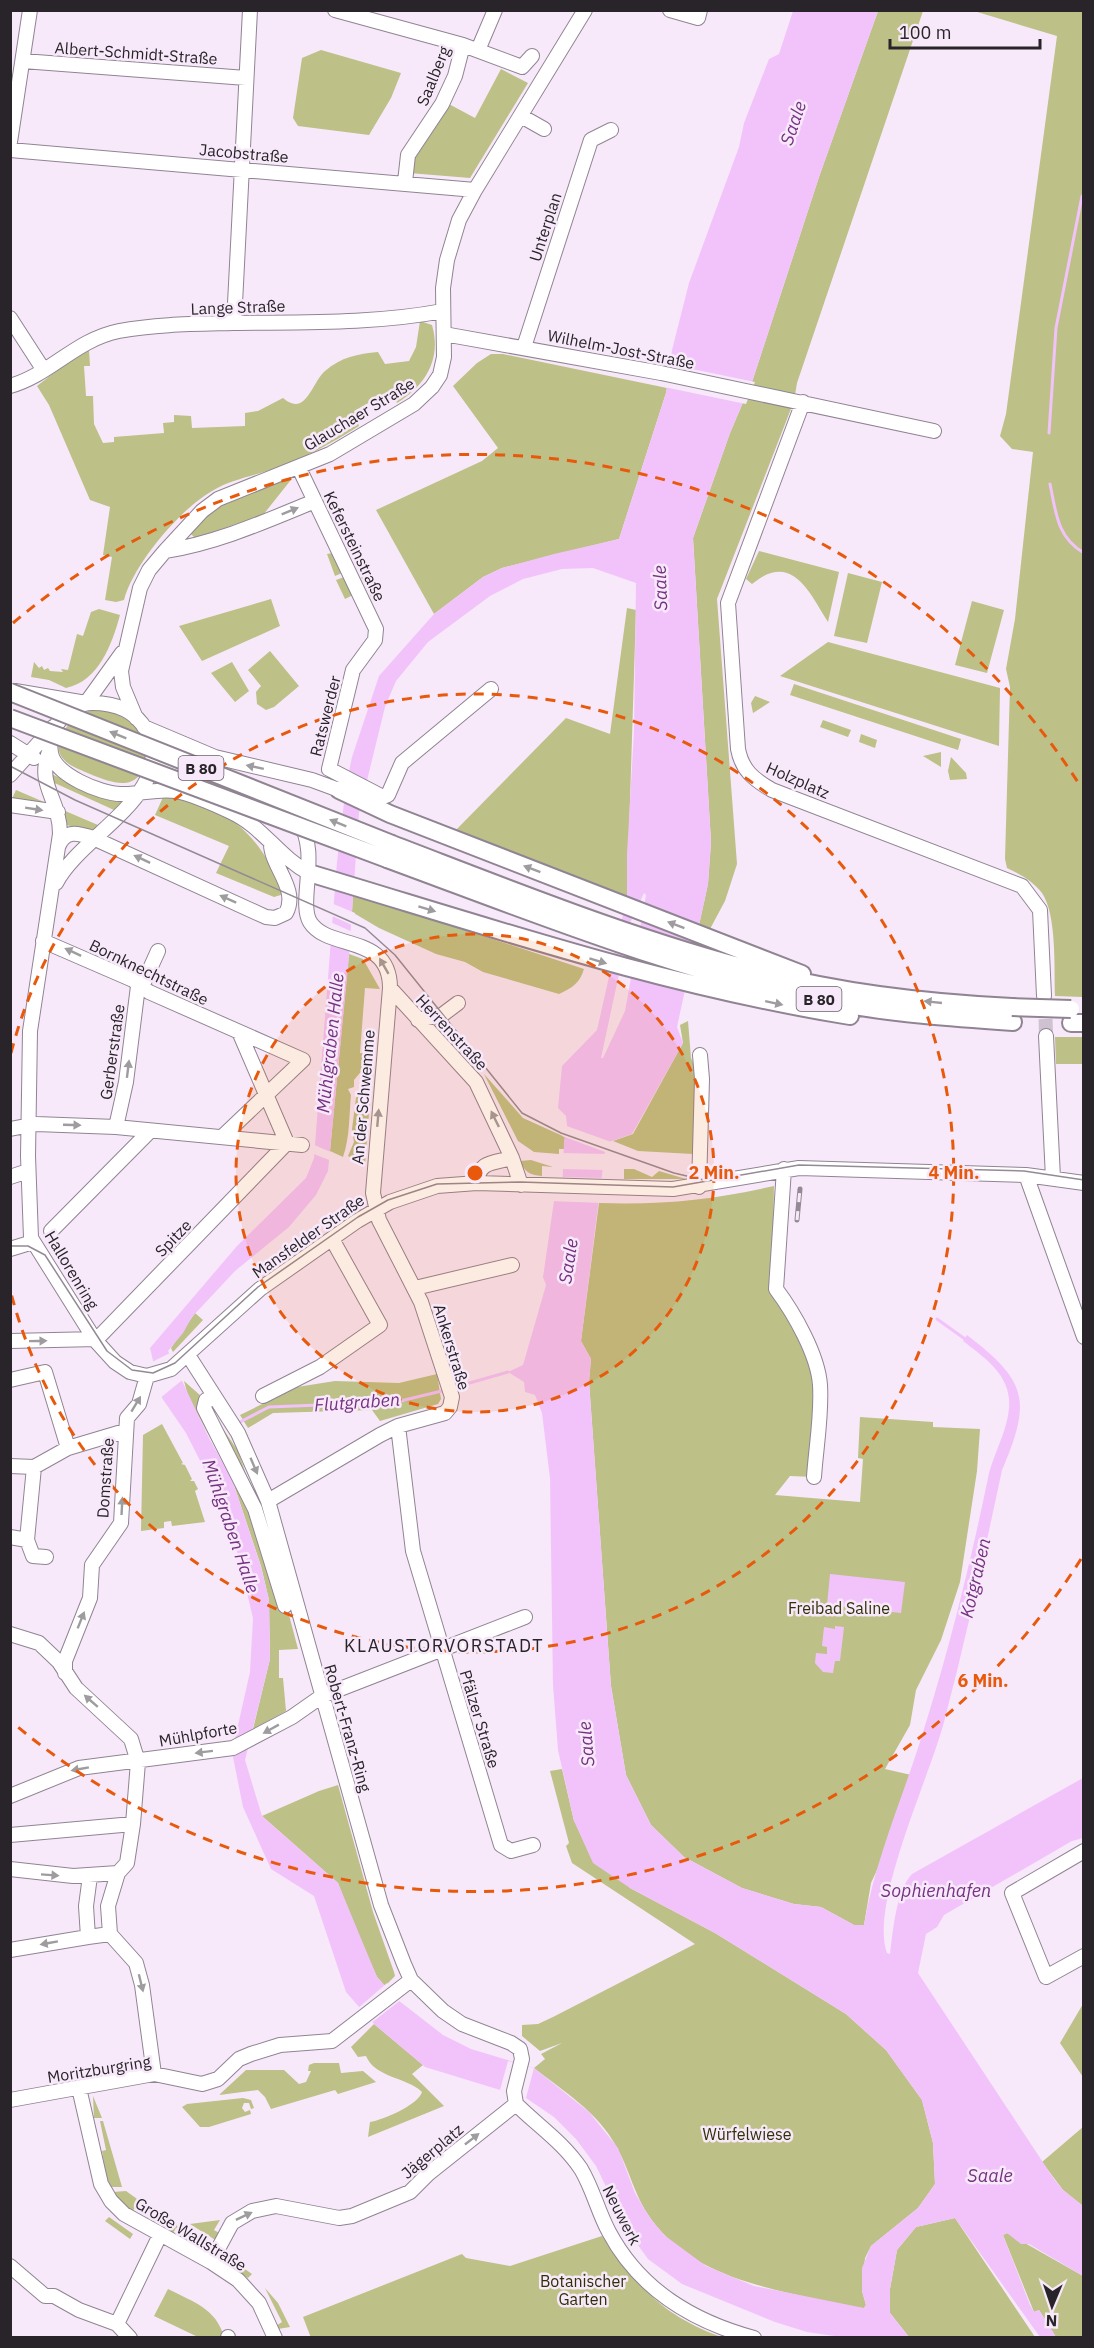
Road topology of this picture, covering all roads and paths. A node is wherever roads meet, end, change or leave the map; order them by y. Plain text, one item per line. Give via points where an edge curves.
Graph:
1 (30, 10) edge
2 (250, 10) edge
3 (335, 10) edge
4 (400, 10) edge
5 (495, 10) edge
6 (585, 10) edge
7 (670, 10) edge
8 (700, 10) edge
9 (350, 12) edge
10 (397, 25) junction
11 (463, 45) junction
12 (478, 50) junction
13 (532, 56) dead end
14 (23, 61) junction
15 (246, 78) junction
16 (520, 116) junction
17 (544, 129) dead end
18 (611, 130) dead end
19 (10, 142) edge
20 (10, 150) edge
21 (241, 169) junction
22 (405, 182) junction
23 (475, 190) junction
24 (443, 311) junction
25 (10, 318) edge
26 (234, 324) junction
27 (444, 334) junction
28 (524, 347) junction
29 (43, 369) junction
30 (10, 386) edge
31 (796, 401) junction
32 (934, 431) dead end
33 (299, 468) junction
34 (315, 501) junction
35 (165, 551) junction
36 (375, 640) joint
37 (126, 645) junction
38 (491, 689) dead end
39 (10, 691) edge
40 (86, 703) junction
41 (10, 718) edge
42 (140, 722) junction
43 (57, 723) junction
44 (10, 743) edge
45 (50, 749) junction
46 (27, 754) junction
47 (154, 758) junction
48 (44, 764) junction
49 (65, 774) junction
50 (10, 775) edge
51 (341, 783) junction
52 (142, 792) junction
53 (373, 800) junction
54 (10, 805) edge
55 (58, 812) junction
56 (93, 838) junction
57 (272, 842) junction
58 (58, 847) junction
59 (390, 852) junction
60 (309, 873) junction
61 (52, 891) junction
62 (43, 941) junction
63 (158, 951) dead end
64 (723, 969) junction
65 (138, 986) junction
66 (390, 988) junction
67 (839, 989) junction
68 (1044, 996) tunnel mouth
69 (458, 1003) dead end
70 (442, 1015) junction
71 (919, 1015) junction
72 (1012, 1015) junction
73 (1077, 1016) edge
74 (417, 1020) junction
75 (240, 1034) junction
76 (1046, 1036) tunnel mouth
77 (439, 1042) junction
78 (700, 1055) dead end
79 (266, 1095) junction
80 (28, 1125) junction
81 (116, 1127) junction
82 (10, 1129) edge
83 (150, 1131) junction
84 (224, 1135) junction
85 (287, 1143) junction
86 (302, 1145) dead end
87 (512, 1158) junction
88 (783, 1169) junction
89 (28, 1171) junction
90 (1026, 1175) junction
91 (10, 1177) edge
92 (1053, 1178) junction
93 (1083, 1183) edge
94 (477, 1184) junction
95 (521, 1185) junction
96 (699, 1187) junction
97 (376, 1209) junction
98 (51, 1231) dead end
99 (332, 1239) junction
100 (33, 1242) junction
101 (10, 1249) edge
102 (512, 1265) dead end
103 (415, 1288) junction
104 (1082, 1333) edge
105 (95, 1340) junction
106 (10, 1341) edge
107 (184, 1359) junction
108 (150, 1376) junction
109 (10, 1380) edge
110 (263, 1396) dead end
111 (206, 1400) dead end
112 (398, 1426) junction
113 (125, 1431) junction
114 (68, 1448) junction
115 (10, 1466) edge
116 (34, 1467) junction
117 (814, 1477) dead end
118 (268, 1501) junction
119 (10, 1537) edge
120 (27, 1540) junction
121 (40, 1557) dead end
122 (285, 1606) dead end
123 (525, 1617) dead end
124 (10, 1634) edge
125 (441, 1650) junction
126 (66, 1675) junction
127 (322, 1696) junction
128 (138, 1762) junction
129 (10, 1796) edge
130 (133, 1824) junction
131 (10, 1835) edge
132 (533, 1845) dead end
133 (1083, 1851) edge
134 (10, 1869) edge
135 (118, 1873) junction
136 (90, 1876) junction
137 (111, 1934) junction
138 (88, 1937) junction
139 (10, 1950) edge
140 (1083, 1956) edge
141 (406, 1983) junction
142 (154, 2074) junction
143 (79, 2088) junction
144 (10, 2100) edge
145 (515, 2101) junction
146 (160, 2235) junction
147 (212, 2262) junction
148 (10, 2266) edge
149 (117, 2324) junction
150 (130, 2337) edge
151 (274, 2337) edge
152 (754, 2337) edge

1 - 14 street
2 - 15 street
3 - 9 street
4 - 10 street
5 - 12 street, Saalberg
6 - 16 street, Glauchaer Straße
7 - 8 street via 698,18
9 - 10 street
10 - 11 street
11 - 12 street
11 - 22 street, Saalberg via 442,104 408,155
12 - 13 street via 522,67
14 - 15 street, Albert-Schmidt-Straße
14 - 19 street
15 - 21 street
16 - 17 street
16 - 23 street, Glauchaer Straße
18 - 28 street, Unterplan via 591,140
20 - 21 street, Jacobstraße
21 - 22 street, Jacobstraße
21 - 26 street
22 - 23 street, Jacobstraße
23 - 24 street, Glauchaer Straße via 451,242 444,275
24 - 26 street, Lange Straße via 365,321
24 - 27 street, Glauchaer Straße
25 - 29 street
26 - 29 street, Lange Straße via 118,331 93,338
27 - 28 street, Wilhelm-Jost-Straße
27 - 33 street, Glauchaer Straße via 440,375 421,399 330,454
28 - 31 street, Wilhelm-Jost-Straße
29 - 30 street, Lange Straße via 25,382
31 - 32 street
31 - 68 street, Holzplatz via 728,603 742,765 757,782 772,790 1022,886 1040,910
33 - 34 street, Kefersteinstraße
33 - 35 street, Glauchaer Straße via 218,499
35 -> 34 street via 242,530
34 - 36 street, Kefersteinstraße via 376,629
35 - 37 street, Glauchaer Straße via 144,578
36 - 51 street, Ratswerder via 353,670 333,748 329,769
37 - 40 street
37 - 42 street via 122,683
38 - 53 street via 402,763 388,795
39 - 40 street via 43,693
59 -> 39 main road, B 80, bridge
40 - 42 street via 112,705
40 - 43 street
41 - 59 main road, B 80, bridge
42 - 47 street
51 -> 42 street via 214,757
43 - 45 street
43 - 46 street
44 - 46 street
45 - 48 street
45 - 49 street via 54,763
46 - 48 street
46 - 50 street
47 - 52 street
47 - 60 street via 300,822 306,835
48 - 49 street
48 - 55 street, Hallorenring via 45,780
49 - 52 street via 112,794
51 - 53 main road
52 - 56 street, Hallorenring
52 - 57 street via 176,792 219,807 254,824
67 -> 53 main road via 586,890
54 -> 55 street
55 - 58 street, Hallorenring
57 -> 56 street via 271,855 285,881 289,904 283,915 266,917
56 - 58 street via 71,833 62,837
56 - 61 street, Hallorenring via 66,867
57 - 60 street via 284,857
58 - 61 street, Hallorenring
59 - 64 main road, B 80
66 -> 60 street, Herrenstraße via 384,963 367,950 314,926 308,917
60 -> 71 main road via 567,952 717,992 867,1019
61 - 62 street, Hallorenring
65 -> 62 street, Bornknechtstraße via 133,980
62 - 80 street, Hallorenring via 30,1031
63 - 65 street, Gerberstraße via 144,982
64 - 67 main road, B 80
64 - 71 main road, B 80 via 837,1003
65 - 75 street, Bornknechtstraße
81 -> 65 street, Gerberstraße
66 - 74 street, Herrenstraße
97 -> 66 street, An der Schwemme via 373,1176
72 -> 67 main road, B 80
69 - 70 street
70 - 74 street
70 - 77 street
71 - 72 main road, B 80
72 - 73 main road, B 80, bridge
74 - 77 street, Herrenstraße
75 - 79 street
75 - 79 street, Bornknechtstraße via 303,1060
76 - 92 street
87 -> 77 street, Herrenstraße via 476,1082
78 - 96 street
79 - 84 street
79 - 85 street
80 -> 81 street
80 - 82 street
80 - 89 street, Hallorenring
81 - 83 street
83 - 84 street
83 - 98 street
84 - 85 street
85 - 86 street
85 - 105 street, Spitze
87 - 94 street via 484,1164
87 - 95 street, Herrenstraße
88 - 90 street, Mansfelder Straße
88 - 96 street, Mansfelder Straße
88 - 117 street via 776,1289 791,1309 818,1369
89 - 91 street
89 - 100 street, Hallorenring
90 - 92 street, Mansfelder Straße
90 - 104 street
92 - 93 street, Mansfelder Straße
94 - 95 street, Mansfelder Straße
94 - 97 street, Mansfelder Straße via 437,1186
95 - 96 street, Mansfelder Straße via 662,1190
97 - 99 street, Mansfelder Straße
97 - 103 street, Ankerstraße
99 - 107 street, Mansfelder Straße via 260,1289
99 - 110 street via 380,1325 320,1367
100 - 101 street
100 - 105 street, Hallorenring
102 - 103 street
103 - 112 street, Ankerstraße via 452,1397 445,1413
106 -> 105 street
105 - 108 street, Hallorenring via 121,1367
107 - 108 street, Mansfelder Straße via 167,1371
107 -> 118 street, Robert-Franz-Ring via 238,1433
113 -> 108 street via 127,1418 139,1404
109 - 114 street via 45,1372
111 - 122 street via 204,1408 255,1509
112 - 118 street, Ankerstraße
112 - 125 street, Pfälzer Straße via 412,1551
113 - 114 street
126 -> 113 street, Domstraße via 65,1661 90,1598 92,1565 121,1523
114 - 116 street
115 - 116 street
116 - 120 street
118 - 127 street, Robert-Franz-Ring
119 - 120 street
120 - 121 street
123 - 125 street, Mühlpforte
124 - 126 street via 39,1643 59,1662
125 - 127 street, Mühlpforte
125 - 132 street, Pfälzer Straße via 501,1845 511,1851
128 -> 126 street via 131,1739
127 -> 128 street, Mühlpforte via 306,1709 233,1748
127 - 141 street, Robert-Franz-Ring
128 -> 129 street, Mühlpforte via 79,1768
128 - 130 street
130 - 131 street
130 - 135 street via 127,1863
133 - 140 street via 1012,1893 1046,1977
134 -> 136 street
135 - 136 street
135 - 137 street via 108,1906
136 - 138 street via 86,1906
137 - 138 street
137 -> 142 street via 136,1963
138 -> 139 street
141 - 142 street, Moritzburgring via 332,2041 280,2045 251,2054 239,2059 219,2079 202,2084
141 - 145 street, Robert-Franz-Ring via 462,2024 516,2045 522,2054 522,2064
142 - 143 street, Moritzburgring
143 - 144 street, Moritzburgring
143 - 146 street, Große Wallstraße via 101,2184 124,2214
147 -> 145 street, Jägerplatz via 232,2223 252,2211 276,2206 339,2218 410,2192
145 - 152 street, Neuwerk via 576,2162 608,2231 640,2276 692,2315
146 - 147 street, Große Wallstraße
146 - 149 street
147 - 151 street, Große Wallstraße via 250,2290
148 - 149 street via 45,2296 54,2296
149 - 150 street

